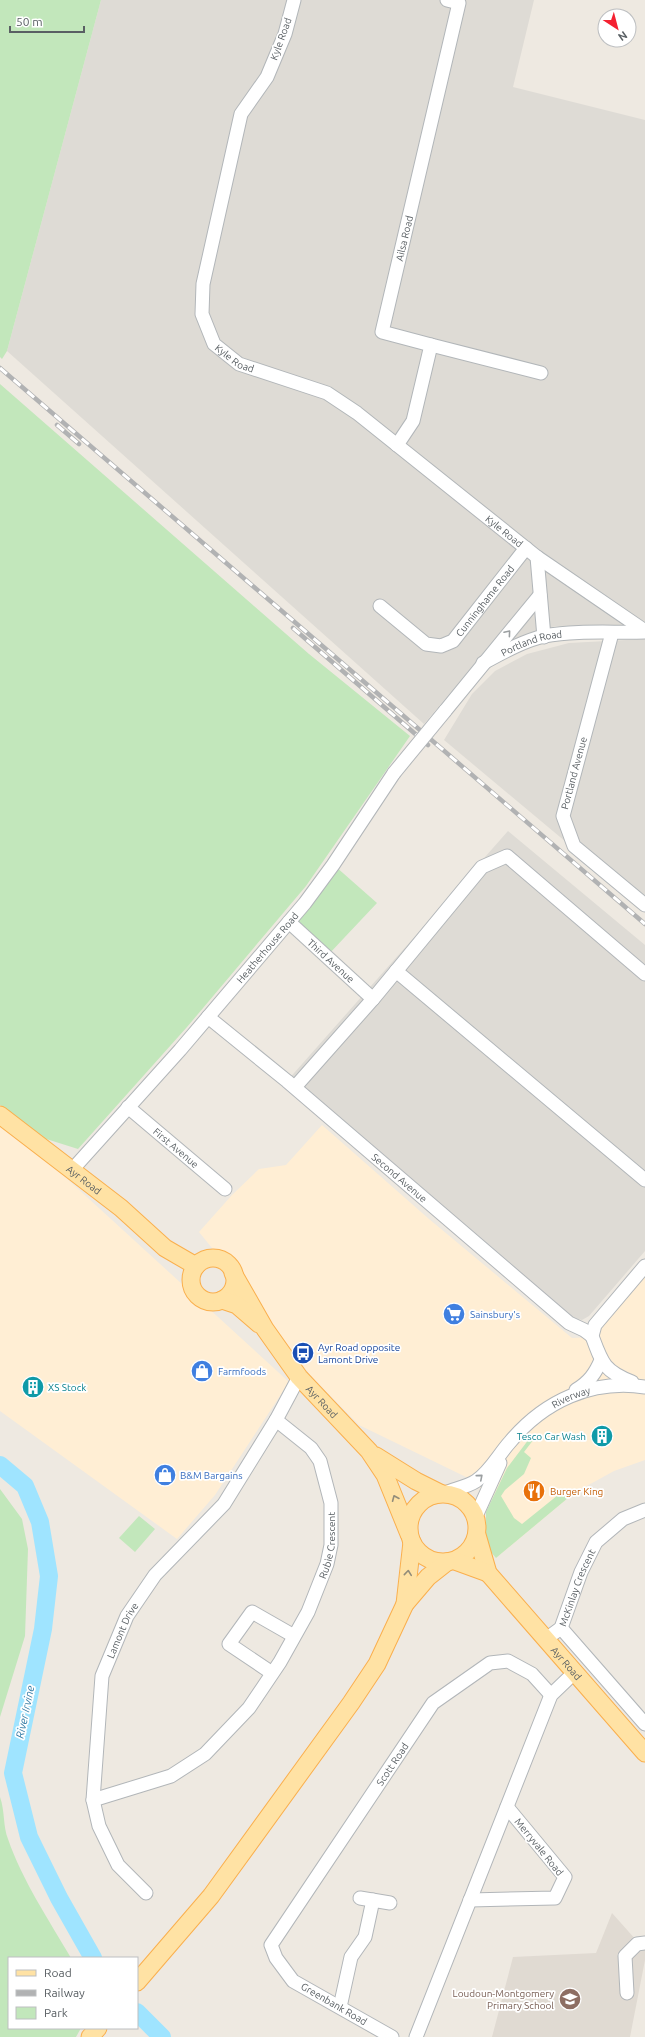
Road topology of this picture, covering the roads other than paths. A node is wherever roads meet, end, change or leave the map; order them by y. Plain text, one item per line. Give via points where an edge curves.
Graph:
1 (294, 0) edge
2 (447, 0) edge
3 (431, 345) junction
4 (541, 373) dead end
5 (398, 445) junction
6 (526, 548) junction
7 (537, 557) junction
8 (540, 595) junction
9 (380, 606) dead end
10 (645, 632) edge
11 (612, 633) junction
12 (544, 637) junction
13 (483, 663) junction
14 (445, 711) joint
15 (645, 905) edge
16 (289, 922) junction
17 (396, 971) junction
18 (645, 974) edge
19 (373, 999) junction
20 (208, 1016) junction
21 (295, 1087) junction
22 (128, 1107) junction
23 (0, 1115) edge
24 (72, 1170) junction
25 (645, 1180) edge
26 (225, 1189) dead end
27 (165, 1248) junction
28 (196, 1266) junction
29 (645, 1266) edge
30 (233, 1272) junction
31 (191, 1285) junction
32 (222, 1300) junction
33 (265, 1329) junction
34 (592, 1336) junction
35 (601, 1360) junction
36 (304, 1383) junction
37 (644, 1387) edge
38 (561, 1400) junction
39 (276, 1420) junction
40 (510, 1441) junction
41 (369, 1451) junction
42 (442, 1493) junction
43 (645, 1510) edge
44 (476, 1516) junction
45 (477, 1535) junction
46 (410, 1538) junction
47 (451, 1562) junction
48 (488, 1573) junction
49 (405, 1604) junction
50 (560, 1628) junction
51 (294, 1636) junction
52 (546, 1639) junction
53 (575, 1672) junction
54 (272, 1673) junction
55 (551, 1695) junction
56 (645, 1724) edge
57 (645, 1752) edge
58 (93, 1800) junction
59 (507, 1807) junction
60 (146, 1893) dead end
61 (470, 1900) junction
62 (390, 1903) dead end
63 (645, 1943) edge
64 (271, 1945) joint
65 (138, 1981) edge
66 (627, 1993) dead end
67 (340, 2008) junction
68 (97, 2029) edge
69 (90, 2037) edge
70 (392, 2037) edge
71 (416, 2037) edge

1 - 5 street, Kyle Road via 285,34 267,76 241,114 202,284 202,314 214,344 240,364 327,393 358,413
2 - 3 street, Ailsa Road via 459,3 382,332
3 - 4 street
3 - 5 street via 413,422
5 - 6 street, Kyle Road
6 - 7 street, Kyle Road
6 - 9 street, Cunninghame Road via 453,640 441,646 426,644
7 - 8 street
7 - 10 street, Kyle Road
8 - 12 street
13 -> 8 street
10 - 11 street, Portland Road
11 - 12 street, Portland Road via 568,633
11 - 15 street, Portland Avenue via 563,816 574,846
12 - 13 street, Portland Road via 508,649
13 - 14 street, Portland Road
14 - 16 street, Heatherhouse Road, bridge via 394,773 333,865
16 - 19 street, Third Avenue
16 - 20 street, Heatherhouse Road
17 - 18 street via 482,867 507,856
17 - 19 street
17 - 25 street
19 - 21 street
20 - 21 street, Second Avenue
20 - 22 street, Heatherhouse Road
21 - 34 street, Second Avenue via 569,1323
22 - 24 street, Heatherhouse Road
22 - 26 street, First Avenue
23 - 24 main road, Ayr Road
24 - 27 main road, Ayr Road via 121,1208
27 - 28 main road, Ayr Road
27 - 31 main road, Ayr Road
28 - 30 main road via 214,1258 226,1263
28 - 31 main road via 192,1272
29 - 34 street via 595,1326
30 - 32 main road via 234,1285
30 - 33 main road, Ayr Road
31 - 32 main road via 202,1300
32 - 33 main road, Ayr Road via 237,1305
33 - 36 main road, Ayr Road
34 - 35 street
35 - 37 street via 609,1371
35 - 38 street via 588,1383
36 - 39 street, Lamont Drive via 287,1401
36 - 41 main road, Ayr Road
37 - 38 street, Riverway via 611,1385 594,1388
38 - 40 street, Riverway via 544,1410
39 - 51 street, Rubie Crescent via 311,1448 320,1461 331,1502 331,1545 327,1564 308,1612
39 - 58 street, Lamont Drive via 224,1504 155,1575 127,1616 102,1676
42 -> 40 street, Riverway via 476,1482
40 - 44 street, Riverway
41 - 42 main road, Ayr Road via 409,1477
46 -> 41 main road, Ayr Road via 385,1475
42 - 44 main road via 464,1500
42 - 46 main road via 430,1496 416,1507 410,1520
43 - 50 street, McKinlay Crescent via 622,1519 596,1542 581,1572
44 - 45 main road
45 - 47 main road via 473,1546 465,1555
45 - 48 main road
46 - 47 main road via 418,1552 426,1558 436,1562
49 -> 46 main road
47 - 48 main road
47 - 49 main road via 428,1577
48 - 52 main road, Ayr Road
49 - 65 main road via 377,1664 351,1703 211,1896
50 - 52 street, McKinlay Crescent
50 - 56 street, Ayr Road
51 - 54 street, Rubie Crescent
51 - 54 street via 252,1612 229,1644
52 - 53 main road, Ayr Road
53 - 55 street, Merryvale Road
53 - 57 main road, Ayr Road
54 - 58 street, Rubie Crescent via 249,1708 205,1754 171,1776
55 - 59 street, Merryvale Road
55 - 64 street, Scott Road via 532,1674 508,1661 490,1663 433,1703
58 - 60 street, Lamont Drive via 98,1826 118,1865
59 - 61 street, Merryvale Road
59 - 61 street, Merryvale Road via 564,1878 555,1898
61 - 71 street, Merryvale Road
62 - 67 street via 366,1899 365,1937 351,1957
63 - 66 street via 637,1944 625,1956
64 - 67 street, Greenbank Road via 276,1958 293,1980
67 - 70 street, Greenbank Road
68 - 69 main road

